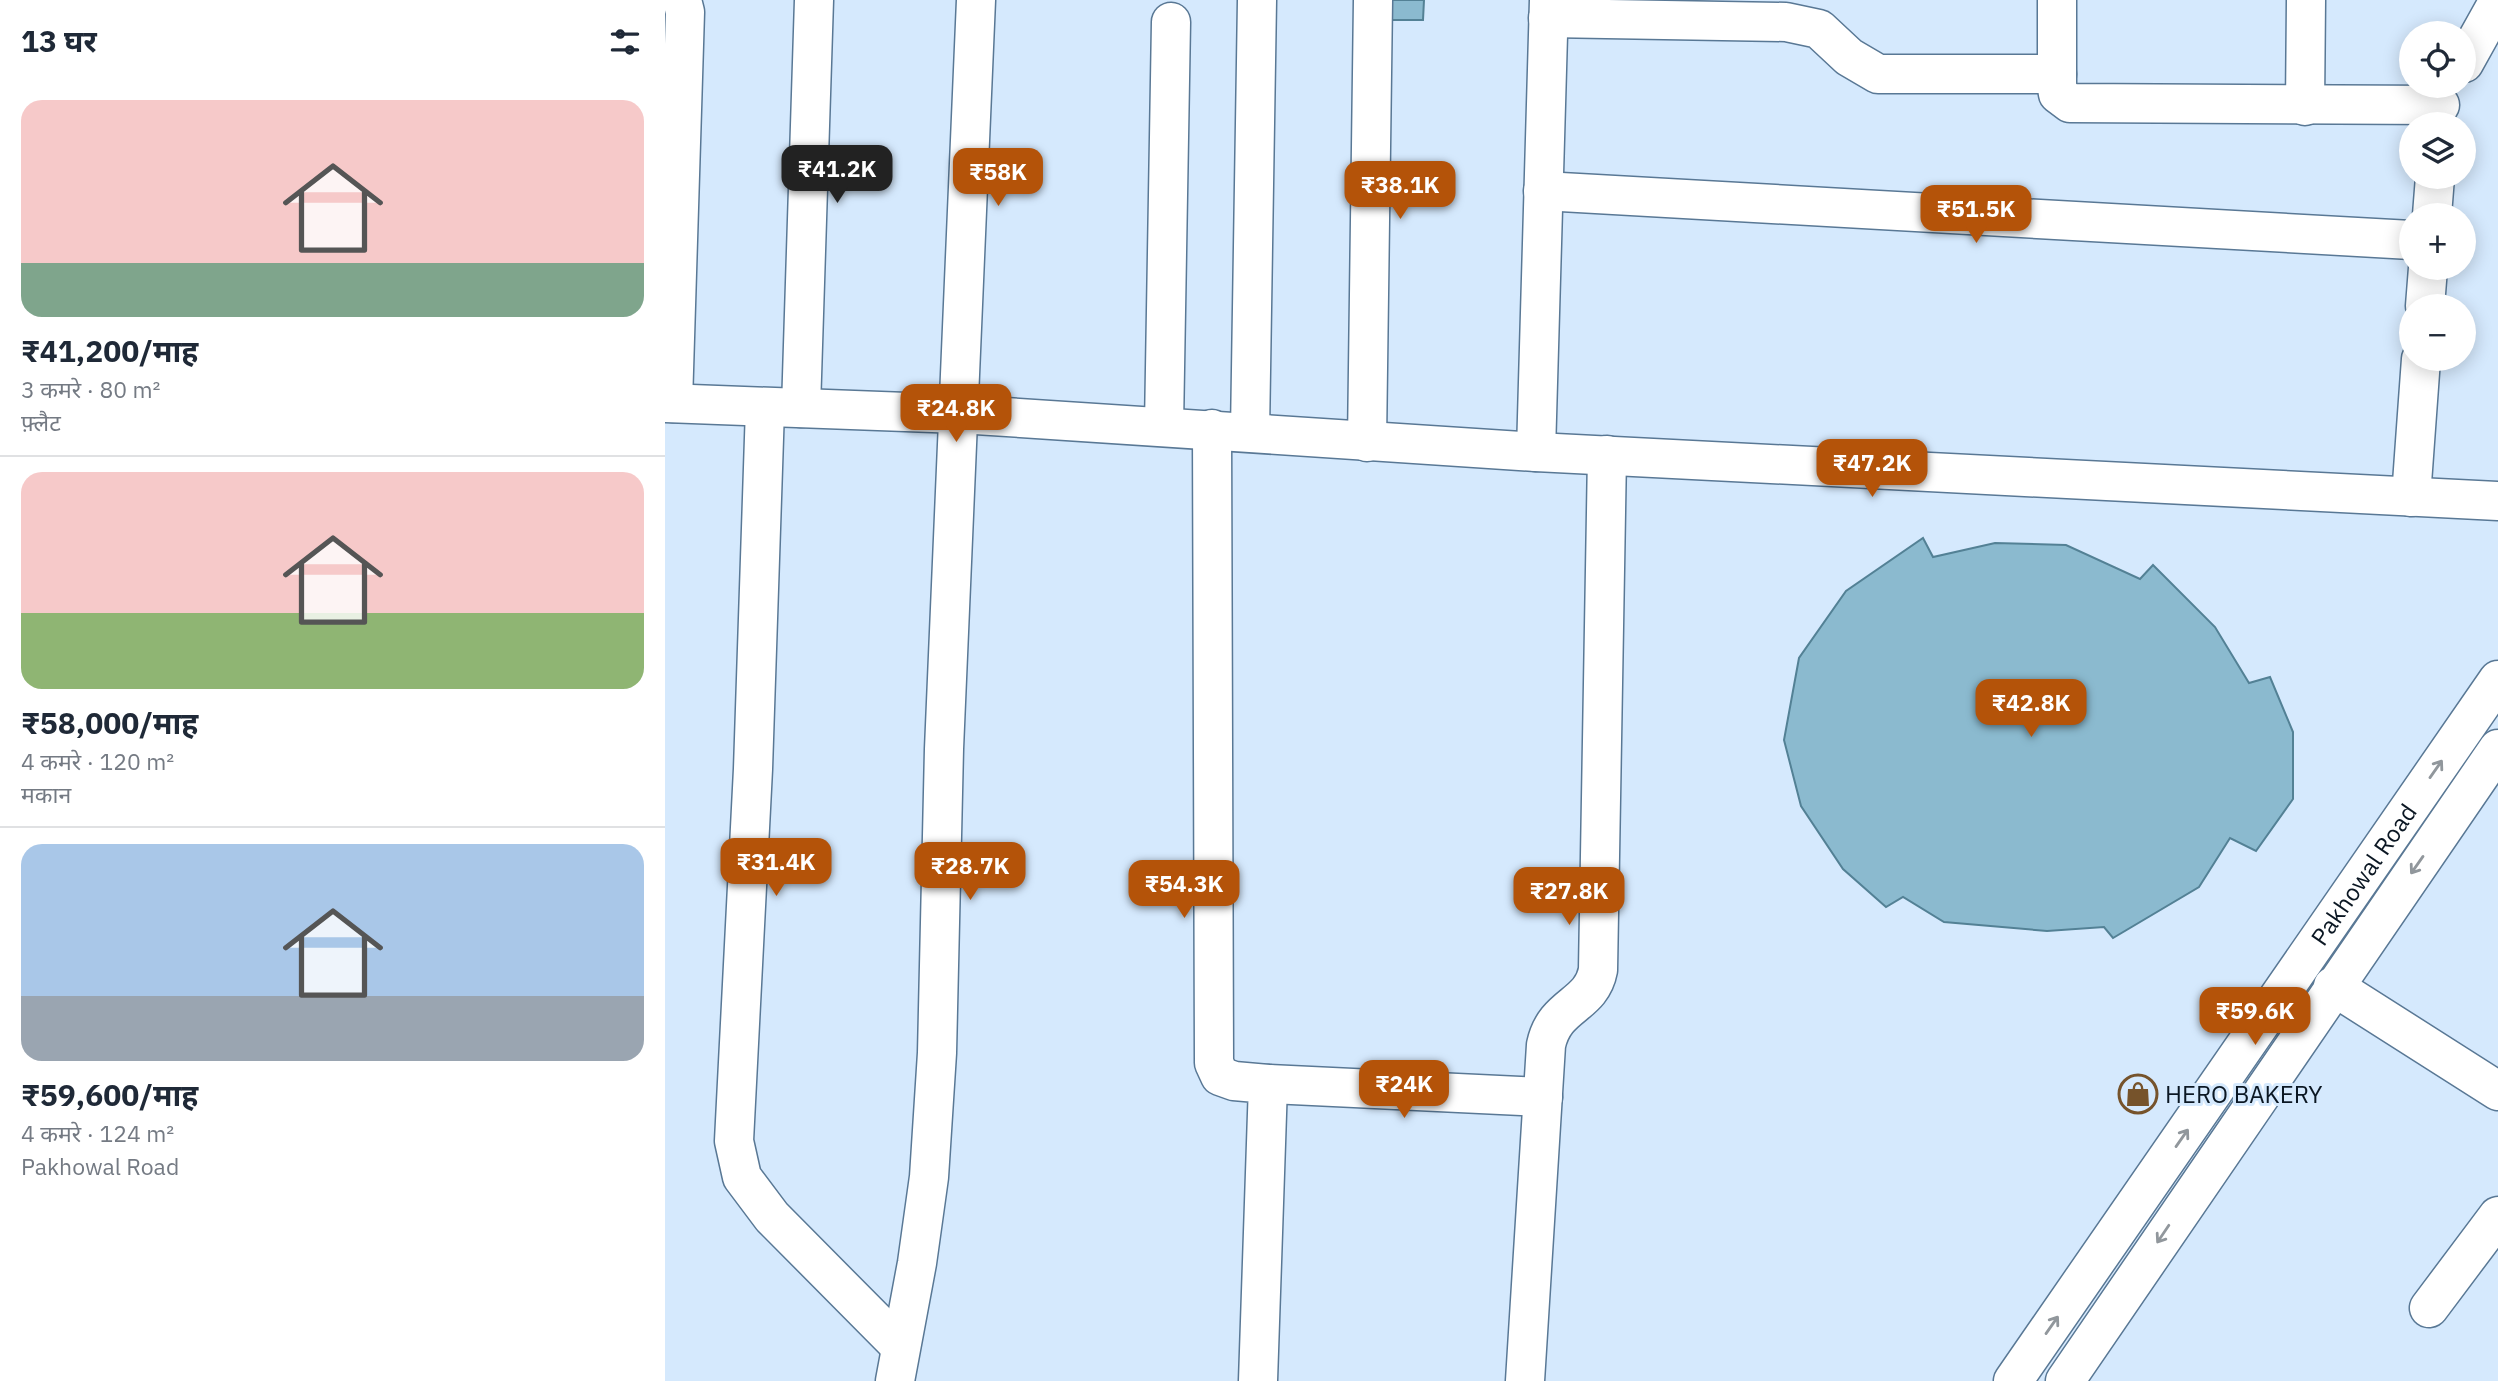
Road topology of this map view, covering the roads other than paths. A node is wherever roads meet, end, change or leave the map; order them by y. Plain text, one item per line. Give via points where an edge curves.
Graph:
1 (682, 0) edge
2 (814, 0) edge
3 (976, 0) edge
4 (1257, 0) edge
5 (1373, 0) edge
6 (2057, 0) edge
7 (2306, 0) edge
8 (2498, 2) edge
9 (1549, 9) edge
10 (1171, 22) dead end
11 (2476, 41) edge
12 (2057, 74) junction
13 (2443, 105) edge
14 (2305, 106) junction
15 (1543, 191) junction
16 (2399, 239) edge
17 (2420, 371) edge
18 (669, 403) edge
19 (783, 408) junction
20 (960, 414) junction
21 (1164, 426) junction
22 (1212, 429) junction
23 (1249, 432) junction
24 (1367, 442) junction
25 (1536, 452) junction
26 (1607, 455) junction
27 (2411, 497) junction
28 (2498, 501) edge
29 (2498, 680) edge
30 (2498, 749) edge
31 (2333, 986) junction
32 (1268, 1084) junction
33 (2498, 1091) edge
34 (1543, 1097) junction
35 (2498, 1216) edge
36 (2429, 1308) dead end
37 (897, 1363) edge
38 (1258, 1381) edge
39 (1525, 1381) edge
40 (2013, 1381) edge
41 (2065, 1381) edge

1 - 18 street
2 - 19 street
3 - 20 street
4 - 23 street
5 - 24 street
6 - 12 street
7 - 14 street
8 - 11 street
9 - 12 street via 1786,22 1819,29 1849,57 1878,74
9 - 15 street
10 - 21 street
12 - 14 street via 2058,93 2070,103
13 - 14 street
15 - 16 street
15 - 25 street
17 - 27 street
18 - 19 street
19 - 20 street
19 - 37 street via 753,769 734,1141 742,1177
20 - 21 street
20 - 37 street via 944,749 936,1066 927,1189
21 - 22 street
22 - 23 street
22 - 32 street via 1214,1063 1220,1076
23 - 24 street
24 - 25 street
25 - 26 street
26 - 27 street
26 - 34 street via 1598,970 1590,992 1551,1026
27 - 28 street
40 -> 29 street, Pakhowal Road
30 -> 31 street, Pakhowal Road
31 - 33 street
31 -> 41 street, Pakhowal Road
32 - 34 street
32 - 38 street
34 - 39 street
35 - 36 street

